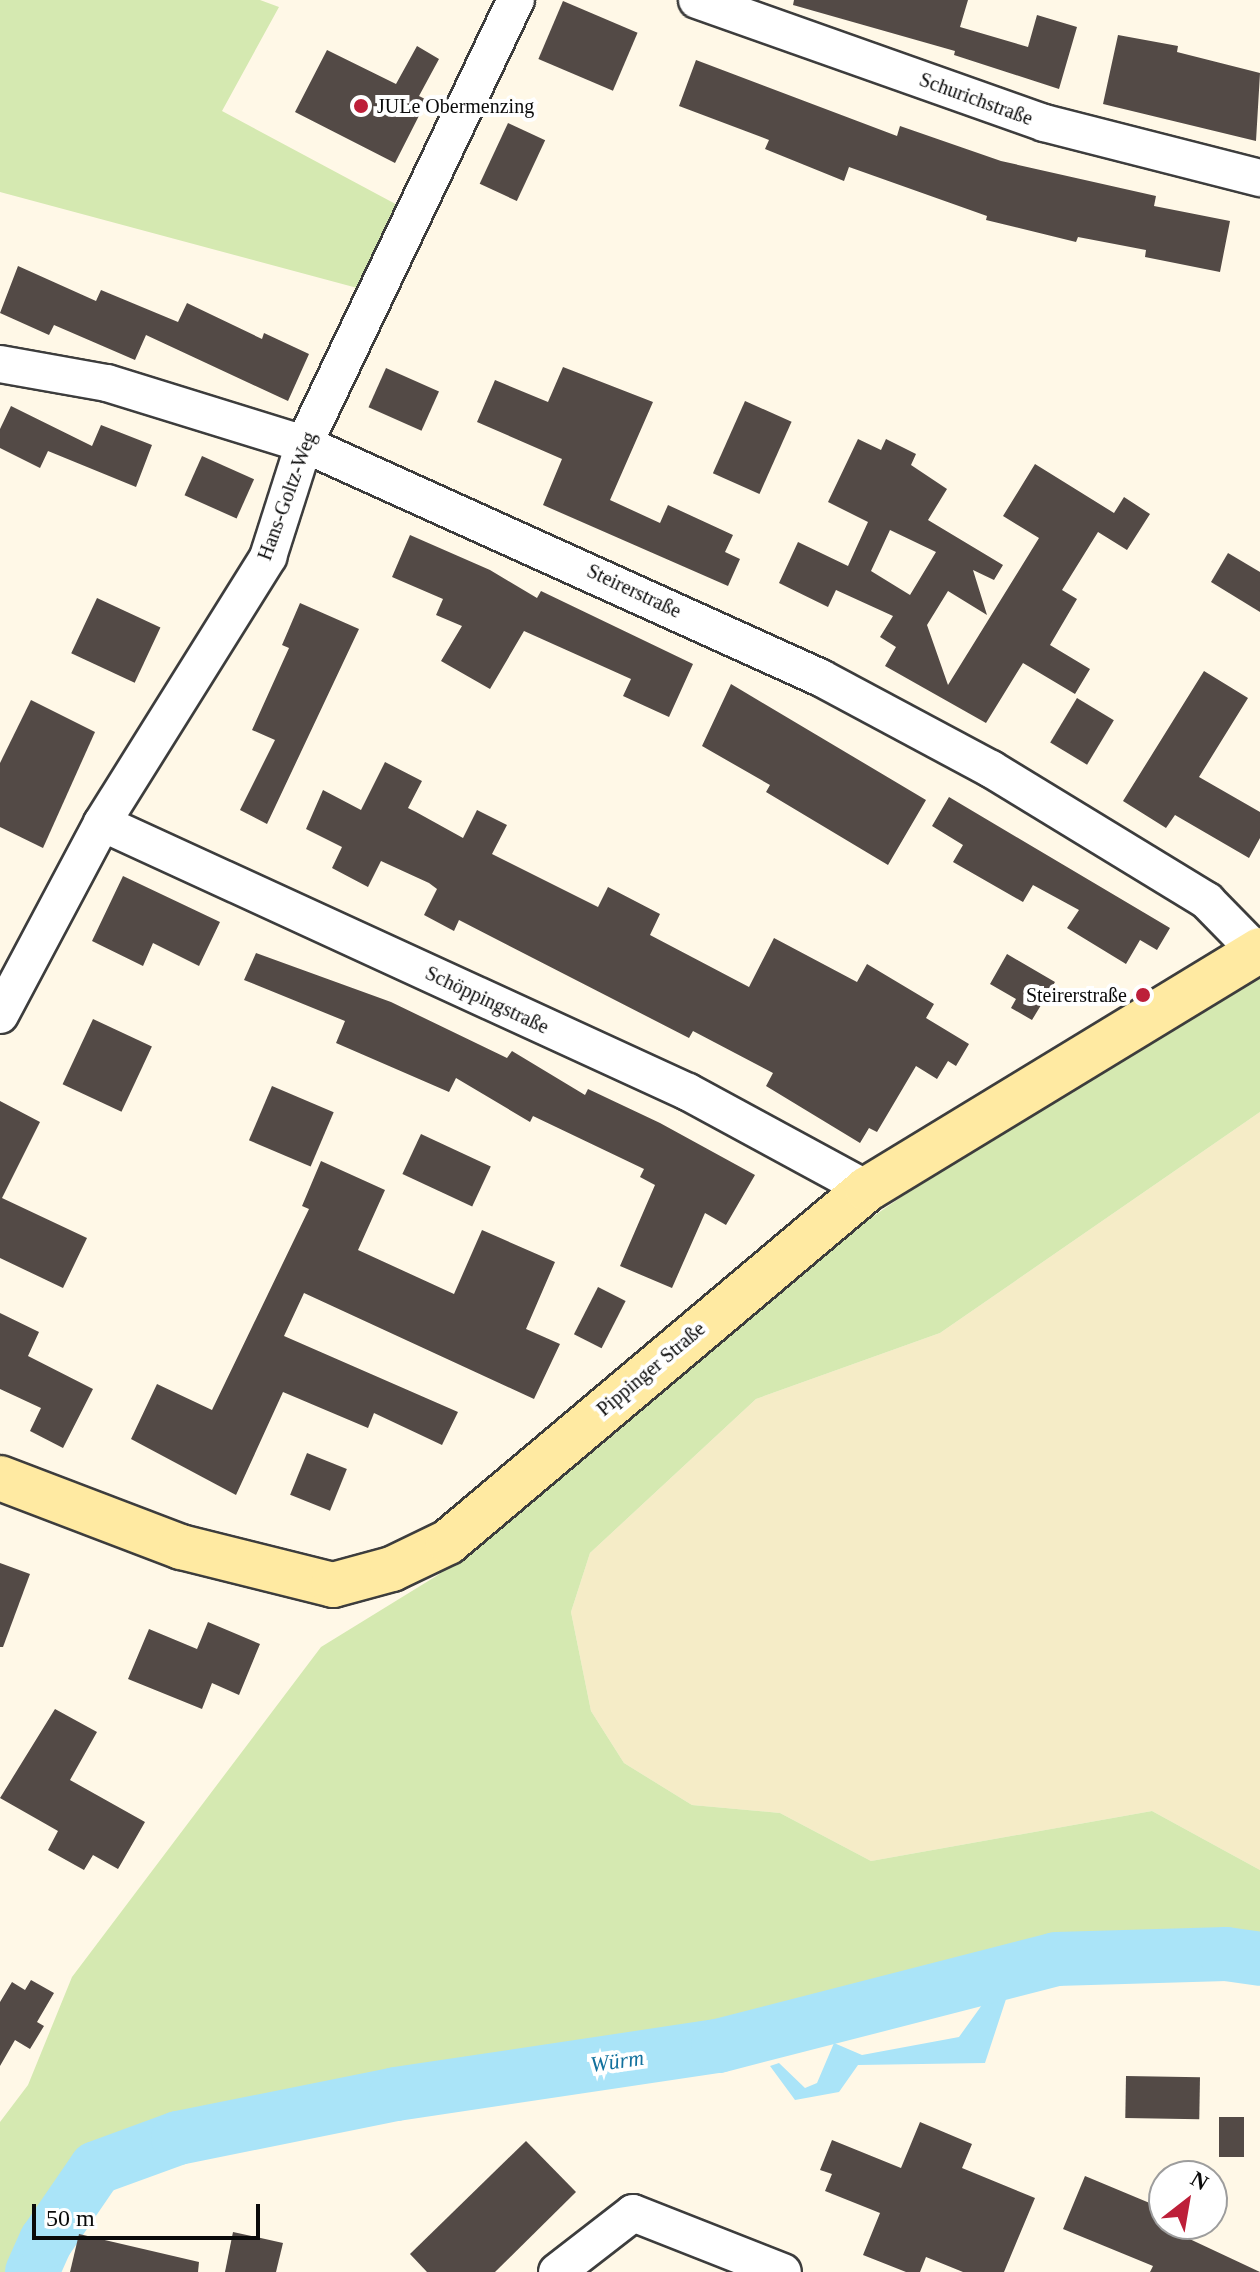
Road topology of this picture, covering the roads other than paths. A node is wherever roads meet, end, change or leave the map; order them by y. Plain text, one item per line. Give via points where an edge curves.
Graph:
1 (516, 0) edge
2 (697, 0) edge
3 (1260, 178) edge
4 (0, 364) edge
5 (304, 444) junction
6 (102, 823) junction
7 (1258, 951) edge
8 (0, 1015) edge
9 (867, 1189) junction
10 (0, 1478) edge
11 (557, 2272) edge
12 (783, 2272) edge

1 - 5 street, Hans-Goltz-Weg
2 - 3 street, Schurichstraße via 1044,123
4 - 5 street, Steirerstraße via 107,383
5 - 6 street, Hans-Goltz-Weg via 268,557
5 - 7 street, Steirerstraße via 866,700 1207,901
6 - 8 street, Hans-Goltz-Weg
6 - 9 street, Schöppingstraße via 688,1092
7 - 9 main road, Pippinger Straße
9 - 10 main road, Pippinger Straße via 448,1542 392,1569 333,1585 181,1547
11 - 12 street via 633,2213

